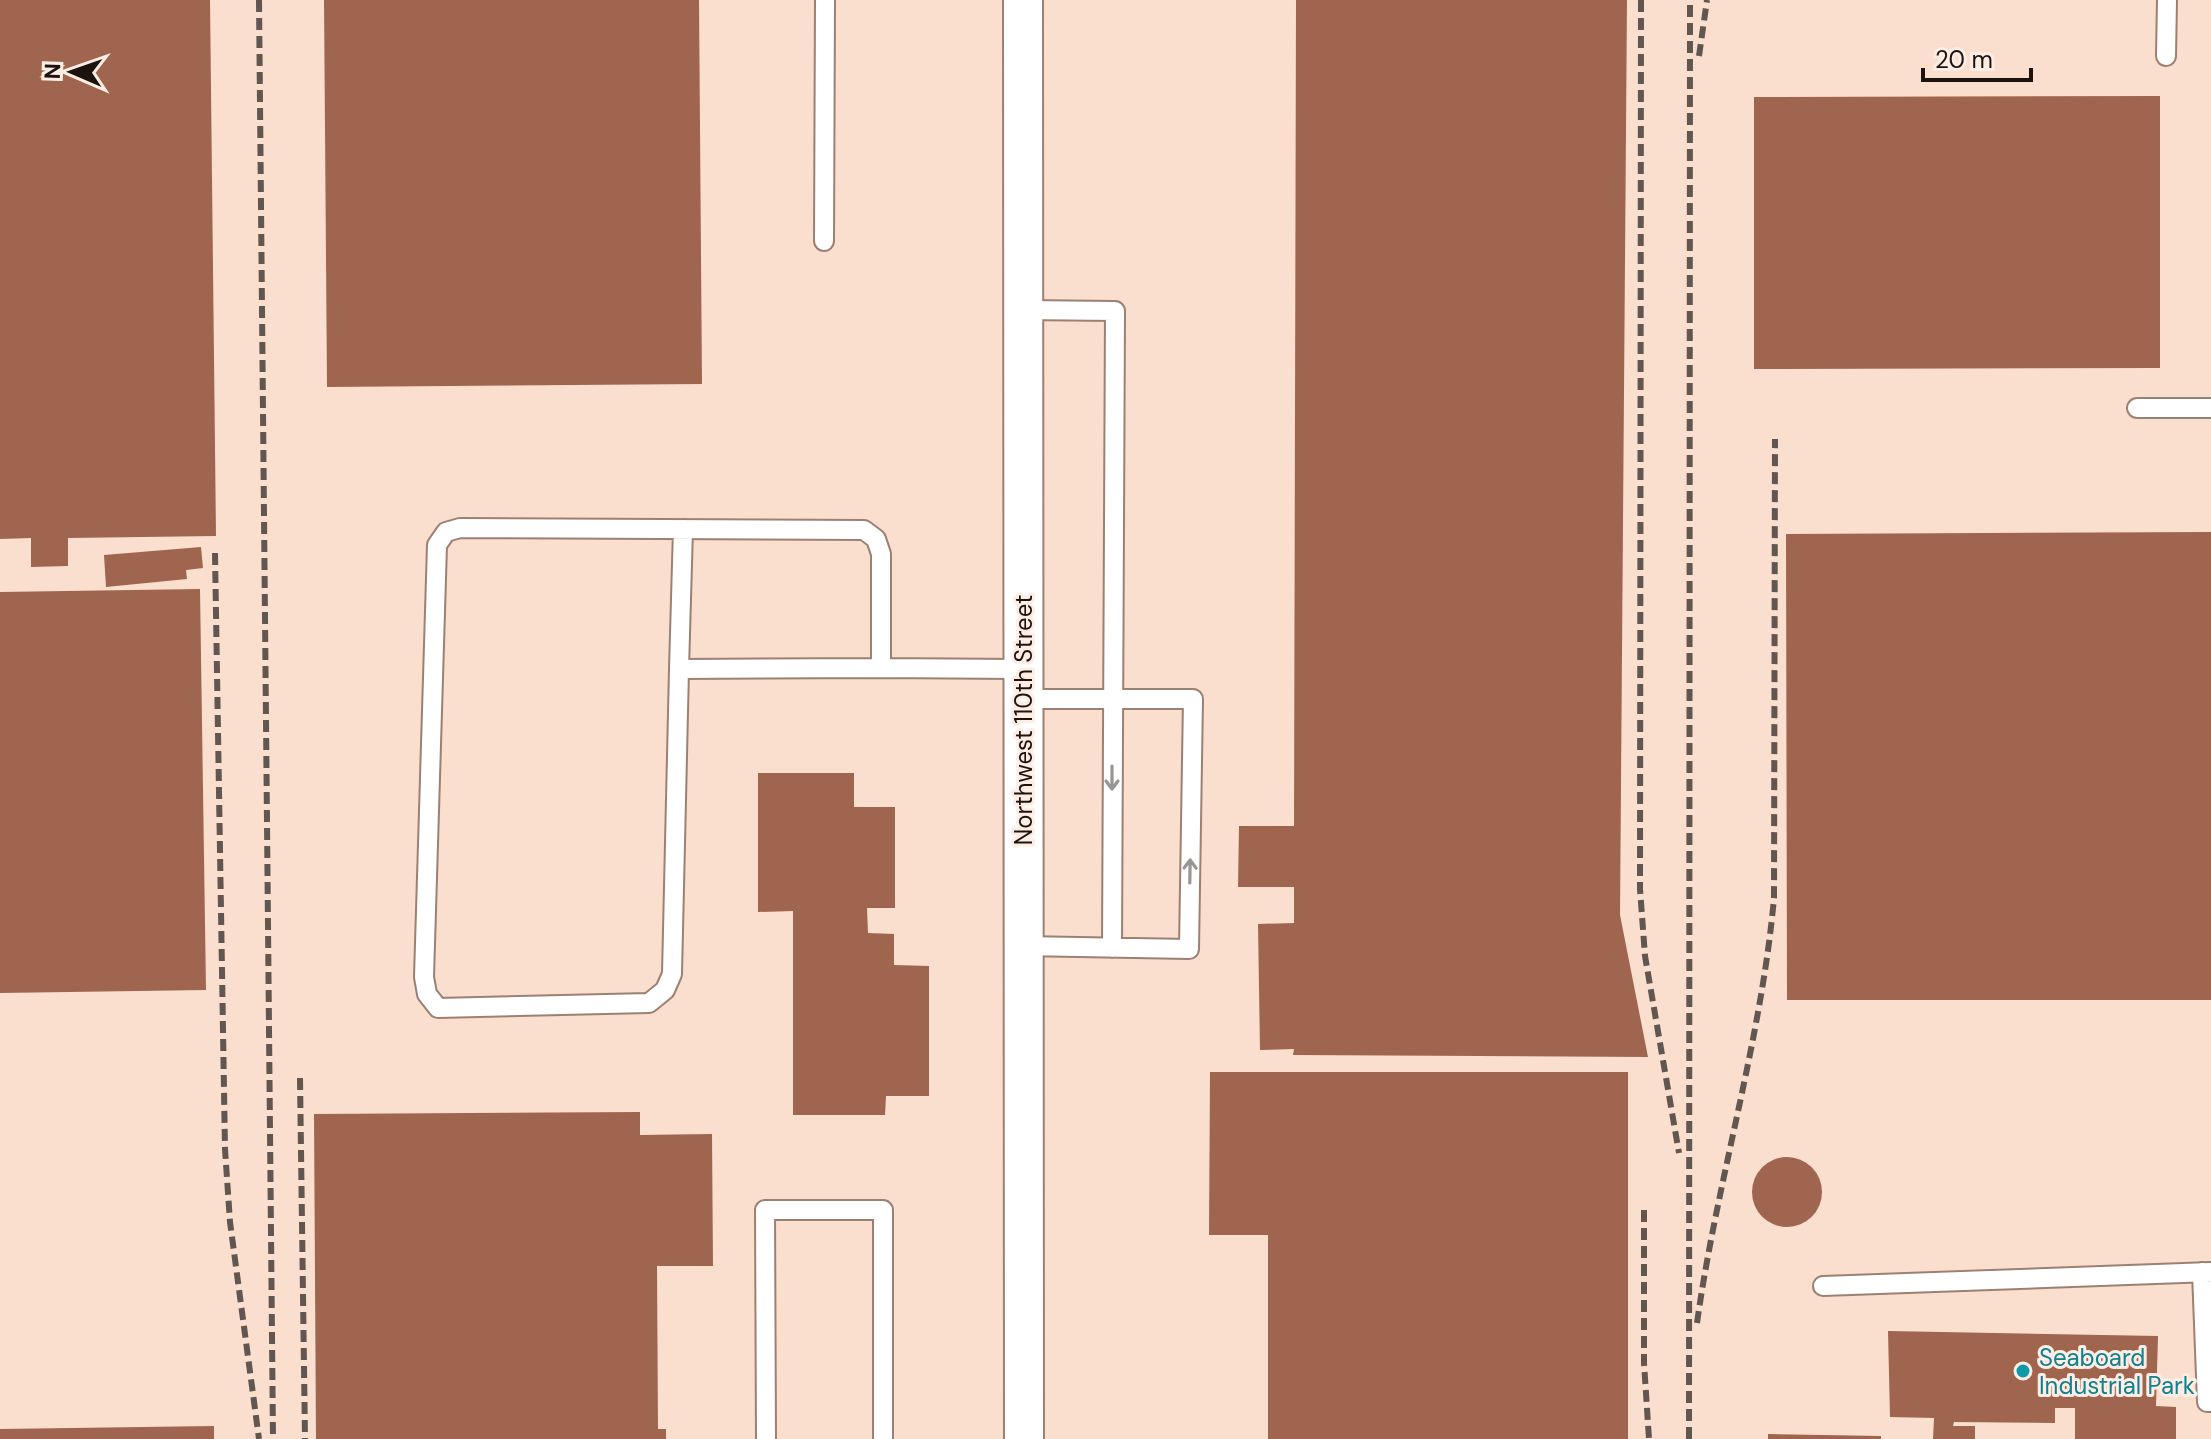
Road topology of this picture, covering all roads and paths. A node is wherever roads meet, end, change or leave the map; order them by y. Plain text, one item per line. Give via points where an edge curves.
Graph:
1 (825, 0) edge
2 (1023, 0) edge
3 (2167, 0) edge
4 (2166, 56) dead end
5 (824, 241) dead end
6 (1023, 310) junction
7 (2137, 408) dead end
8 (2211, 408) edge
9 (683, 529) junction
10 (881, 668) junction
11 (679, 669) junction
12 (1023, 684) junction
13 (1112, 700) junction
14 (1023, 946) junction
15 (1112, 948) junction
16 (2206, 1272) edge
17 (1823, 1286) dead end
18 (2211, 1402) edge
19 (766, 1439) edge
20 (883, 1439) edge
21 (1024, 1439) edge

1 - 5 lane
2 - 6 street, Northwest 110th Street
3 - 4 lane
6 - 12 street, Northwest 110th Street
6 - 13 lane via 1115,311
7 - 8 lane
9 - 10 lane via 864,530 876,539 881,554
9 - 11 lane
9 - 11 lane via 460,528 446,532 437,545 424,977 427,994 438,1008 649,1003 665,990 672,974
10 - 11 lane
10 - 12 lane
12 - 13 lane
12 - 14 street, Northwest 110th Street
13 -> 15 lane
15 -> 13 lane via 1189,949 1193,699
14 - 15 lane
14 - 21 street, Northwest 110th Street
16 - 17 lane
16 - 18 lane
19 - 20 lane via 765,1210 883,1210

